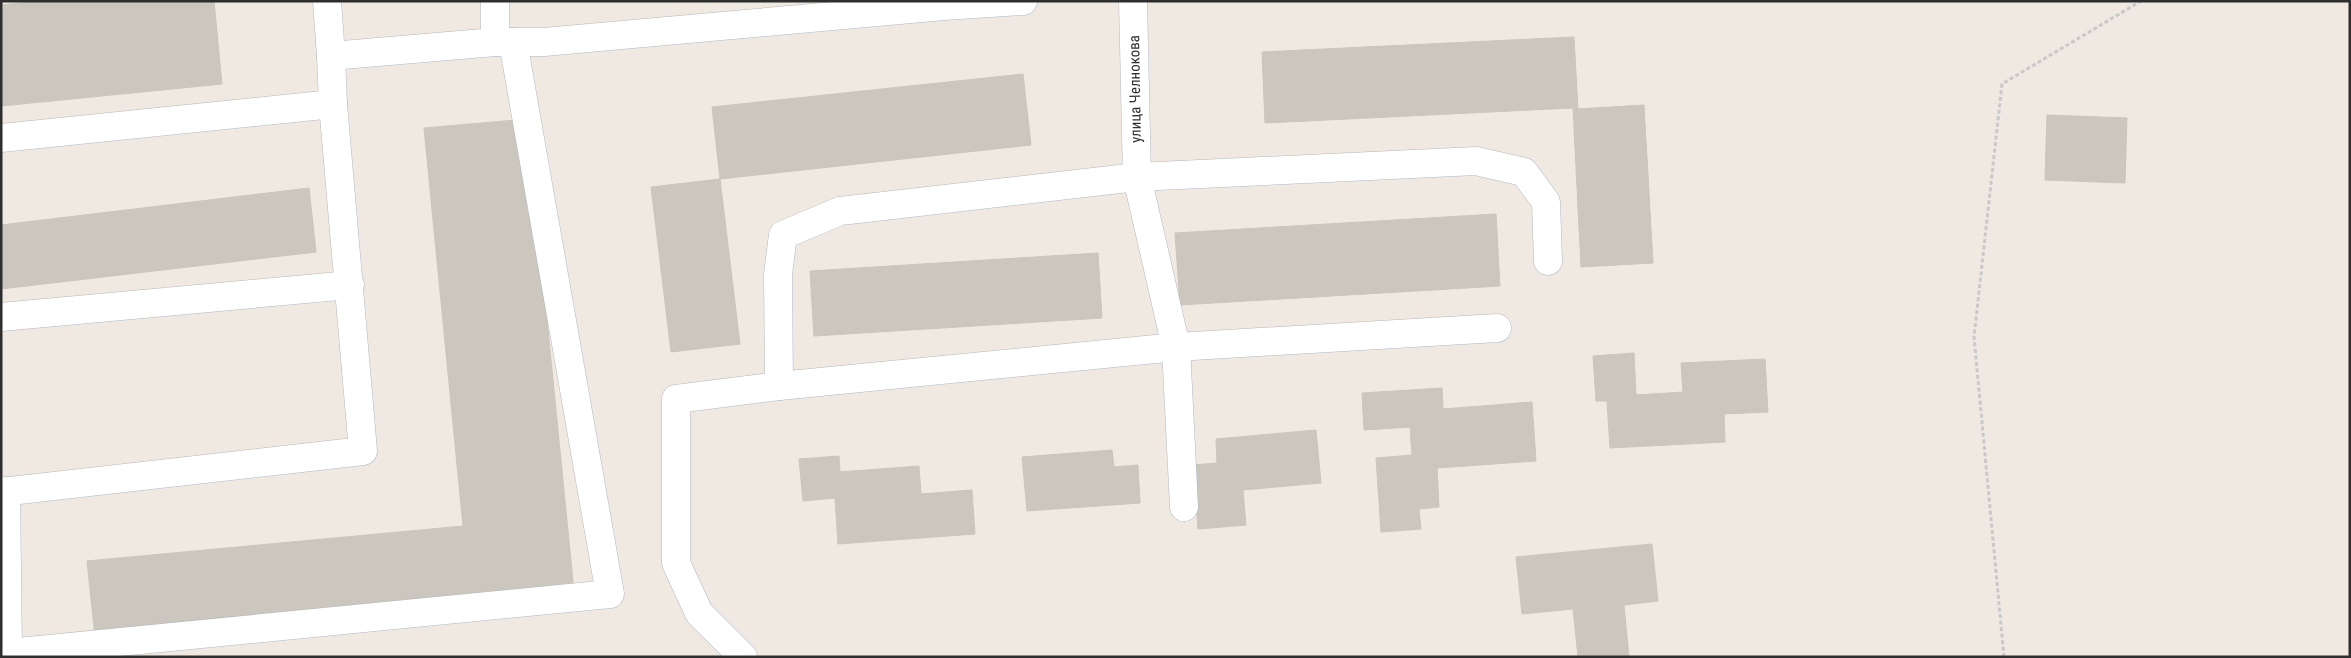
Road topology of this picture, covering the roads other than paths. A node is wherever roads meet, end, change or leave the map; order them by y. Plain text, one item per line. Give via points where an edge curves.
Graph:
1 (327, 1) edge
2 (495, 1) edge
3 (1023, 1) edge
4 (1133, 1) edge
5 (944, 4) edge
6 (504, 42) junction
7 (331, 56) junction
8 (333, 104) junction
9 (1, 138) edge
10 (1137, 177) junction
11 (1548, 261) dead end
12 (350, 285) junction
13 (1, 317) edge
14 (1497, 328) dead end
15 (1176, 347) junction
16 (779, 386) junction
17 (4, 492) edge
18 (1184, 507) dead end
19 (4, 653) edge
20 (743, 657) edge

1 - 7 street
2 - 6 street
3 - 5 street
4 - 10 street, улица Челнокова
5 - 6 street via 544,42
6 - 7 street
6 - 19 street via 610,594
7 - 8 street
8 - 9 street
8 - 12 street
10 - 11 street via 1476,161 1524,172 1546,202
10 - 15 street, улица Челнокова
10 - 16 street via 840,211 783,235 778,274
12 - 13 street
12 - 17 street via 363,451
14 - 15 street
15 - 16 street
15 - 18 street, улица Челнокова
16 - 20 street via 676,399 676,563 700,613
17 - 19 street

